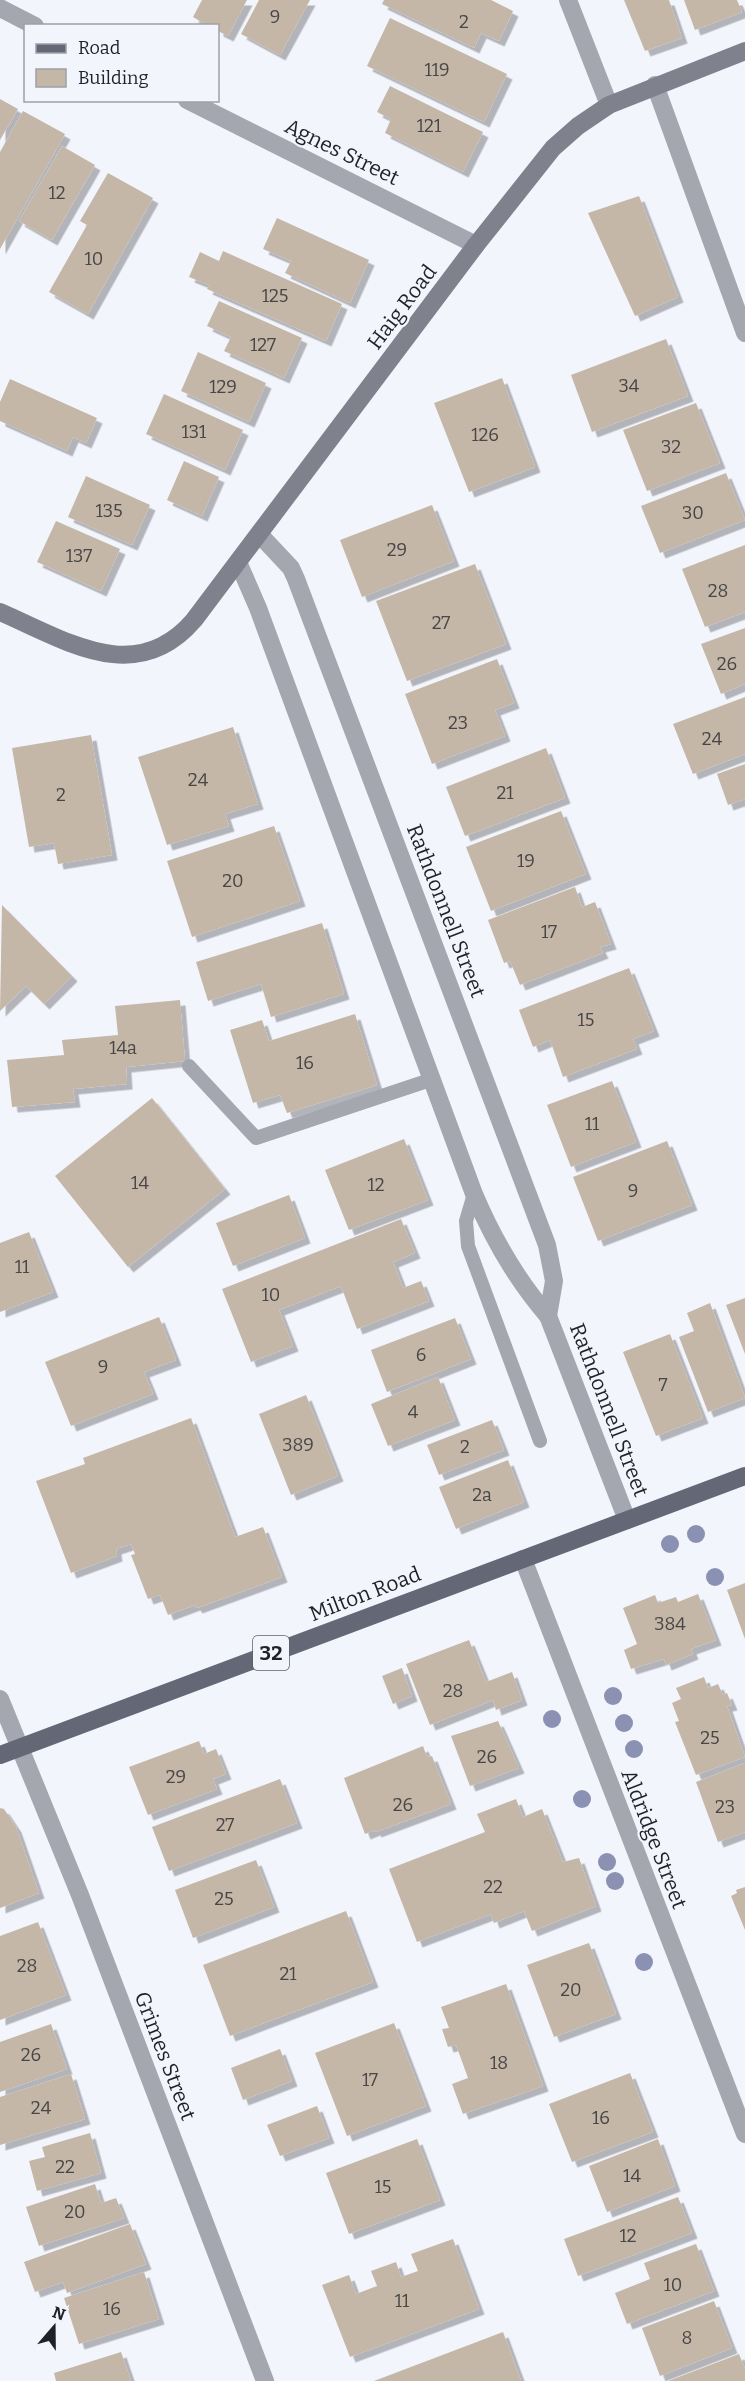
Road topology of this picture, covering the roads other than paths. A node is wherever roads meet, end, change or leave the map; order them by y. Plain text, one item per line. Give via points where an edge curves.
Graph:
1 (568, 0) edge
2 (0, 8) edge
3 (31, 24) edge
4 (745, 51) edge
5 (654, 85) junction
6 (191, 102) edge
7 (609, 105) junction
8 (476, 245) junction
9 (745, 333) edge
10 (259, 534) junction
11 (238, 562) junction
12 (0, 612) edge
13 (189, 1066) dead end
14 (433, 1079) junction
15 (256, 1138) junction
16 (244, 1146) dead end
17 (474, 1194) junction
18 (548, 1316) junction
19 (540, 1441) dead end
20 (745, 1476) edge
21 (627, 1520) junction
22 (522, 1559) junction
23 (0, 1699) edge
24 (20, 1748) junction
25 (0, 1755) edge
26 (745, 2134) edge
27 (265, 2381) edge

1 - 7 street
2 - 3 street
4 - 5 street, Haig Road
5 - 7 street, Haig Road
5 - 9 street
6 - 8 street, Agnes Street
7 - 8 street, Haig Road via 553,148
8 - 10 street, Haig Road
10 - 11 street, Haig Road
10 - 18 street, Rathdonnell Street via 291,568 296,579 547,1245 554,1281
11 - 12 street, Haig Road via 185,630 145,653 101,654
11 - 14 street, Rathdonnell Street
13 - 15 lane
14 - 15 lane
14 - 17 street, Rathdonnell Street
15 - 16 lane
17 - 18 street, Rathdonnell Street via 506,1261
17 - 19 lane via 466,1221 468,1246
18 - 21 street, Rathdonnell Street
20 - 21 main road, Milton Road / 32
21 - 22 main road, Milton Road / 32
22 - 24 main road, Milton Road / 32
22 - 26 street, Aldridge Street
23 - 24 street, Grimes Street
24 - 25 main road, Milton Road / 32
24 - 27 street, Grimes Street via 80,1894

